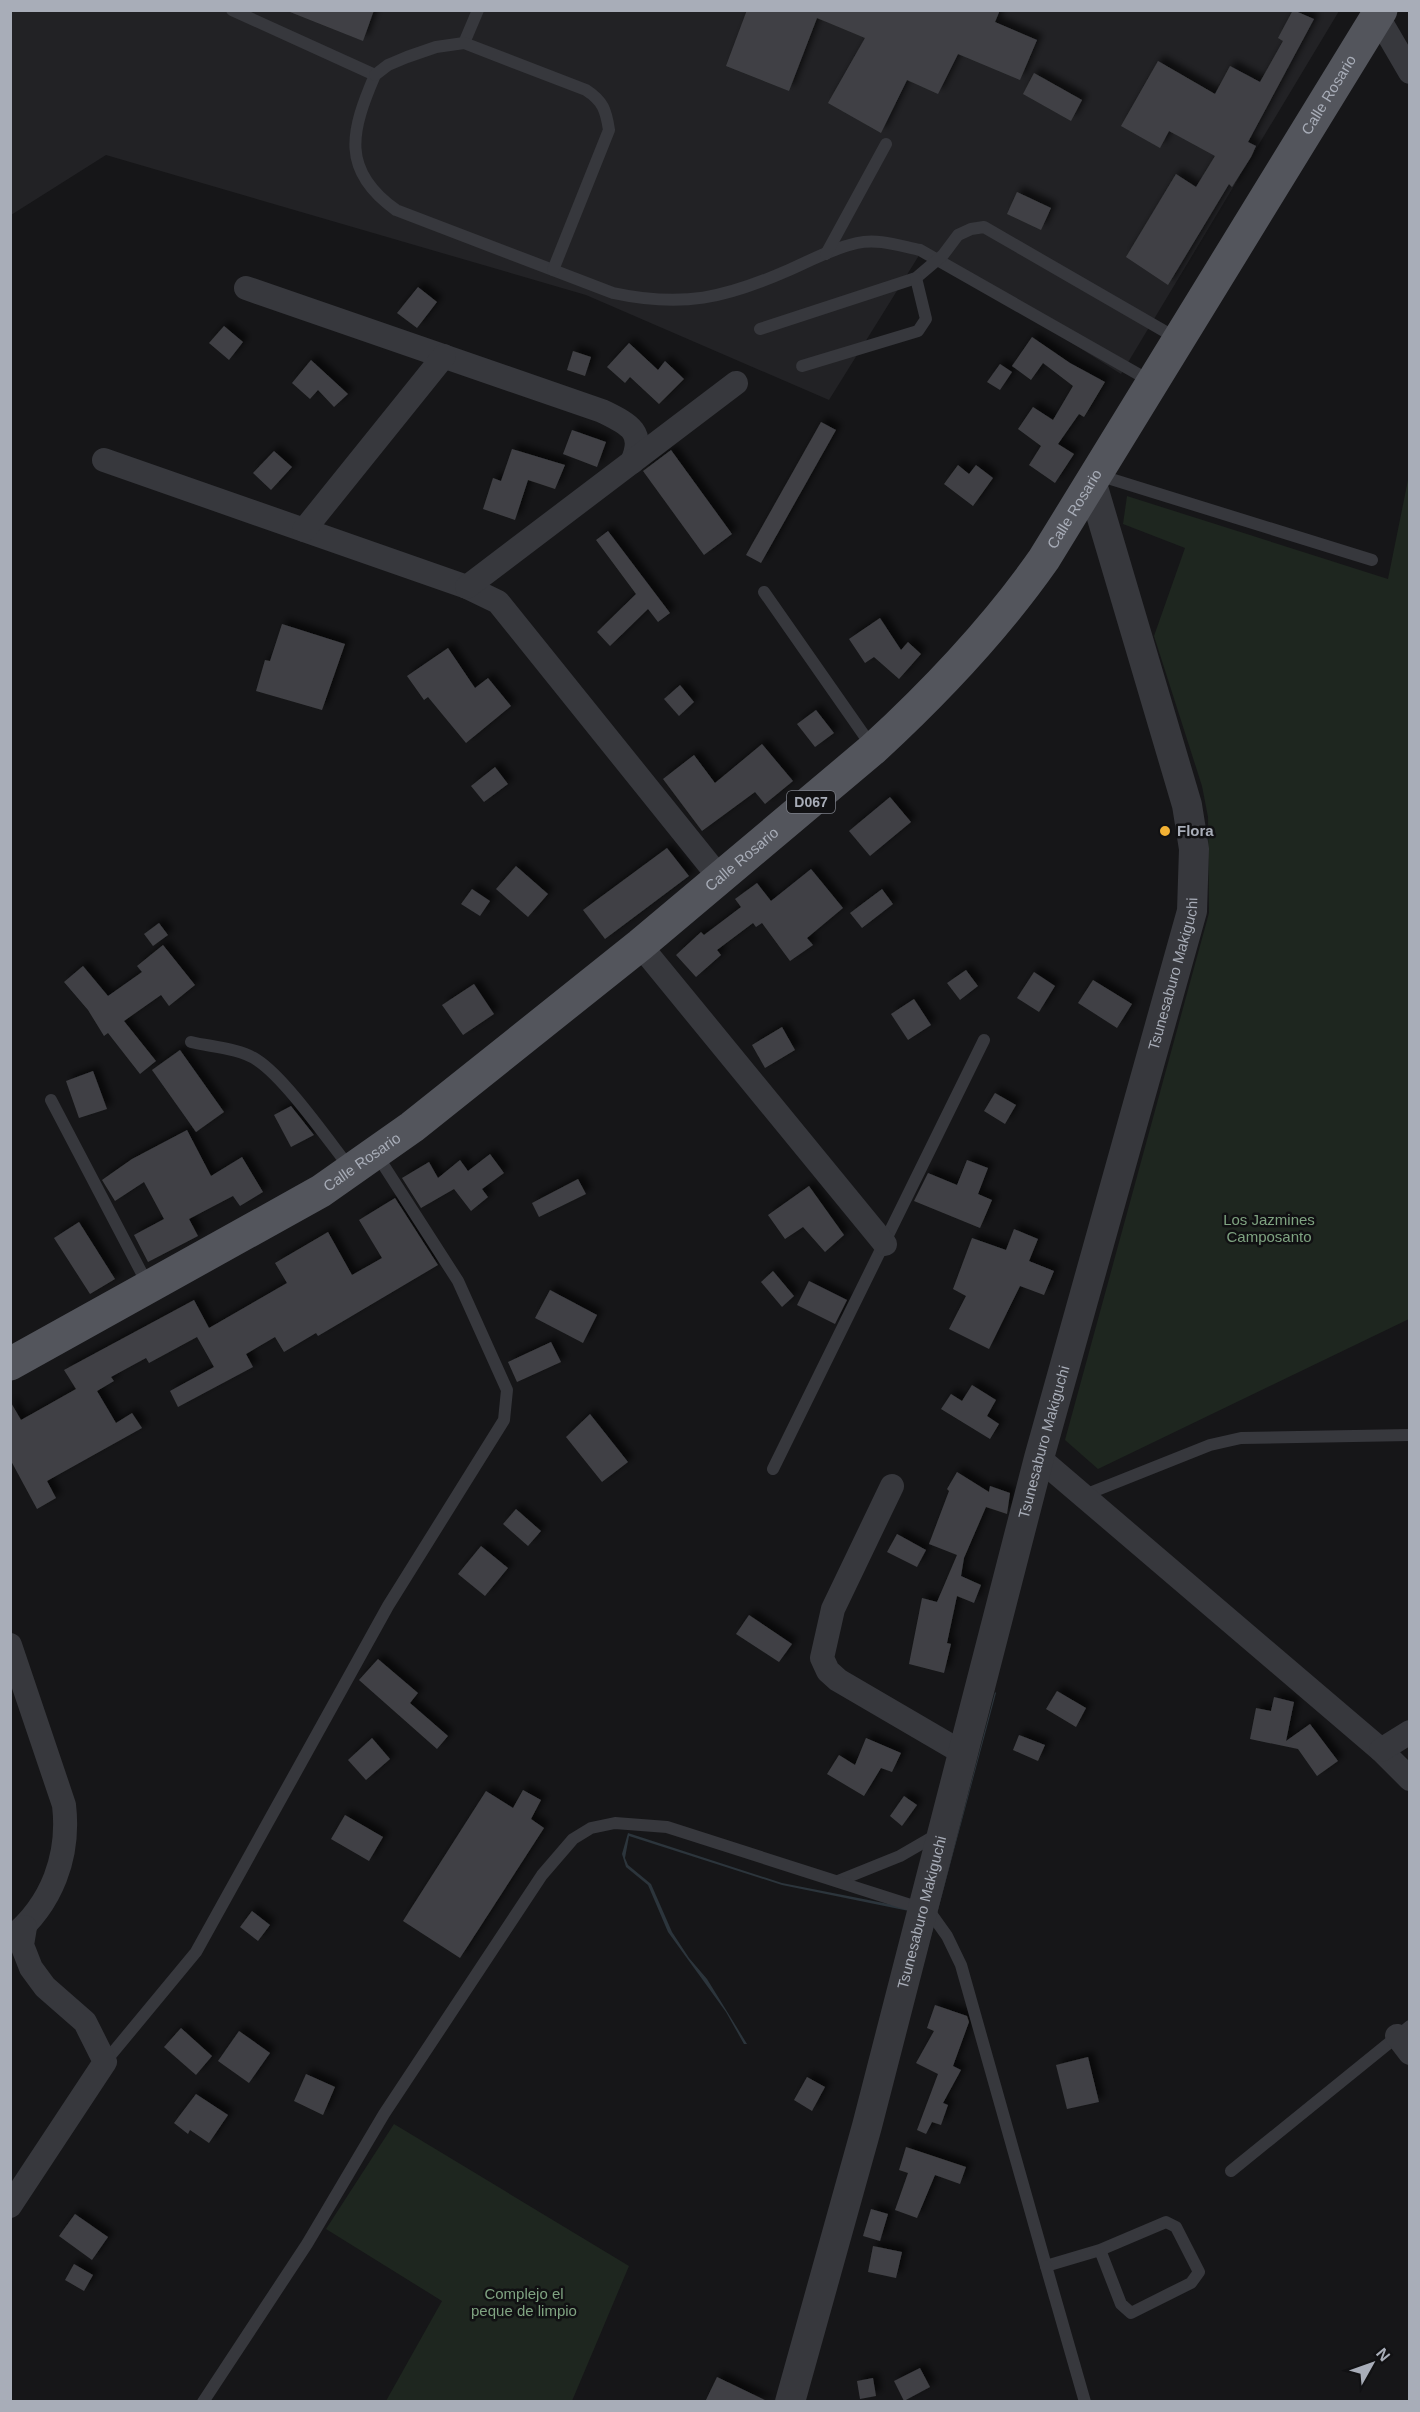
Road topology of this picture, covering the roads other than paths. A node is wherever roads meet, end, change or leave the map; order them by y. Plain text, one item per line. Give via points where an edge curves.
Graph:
1 (231, 10) edge
2 (478, 10) edge
3 (1379, 14) edge
4 (464, 43) junction
5 (1410, 72) edge
6 (375, 75) junction
7 (886, 144) dead end
8 (826, 254) junction
9 (937, 260) junction
10 (553, 270) junction
11 (916, 278) junction
12 (246, 288) dead end
13 (760, 329) dead end
14 (1179, 340) junction
15 (444, 356) junction
16 (802, 366) dead end
17 (736, 383) dead end
18 (1153, 383) junction
19 (104, 460) dead end
20 (632, 462) junction
21 (1095, 479) junction
22 (304, 530) junction
23 (1372, 560) dead end
24 (467, 587) junction
25 (764, 592) dead end
26 (873, 749) junction
27 (720, 878) junction
28 (640, 945) junction
29 (984, 1040) dead end
30 (190, 1042) dead end
31 (51, 1100) dead end
32 (364, 1161) junction
33 (885, 1244) junction
34 (150, 1289) junction
35 (10, 1364) edge
36 (1410, 1435) edge
37 (1039, 1458) junction
38 (773, 1469) dead end
39 (892, 1486) dead end
40 (1082, 1496) junction
41 (10, 1646) edge
42 (1410, 1732) edge
43 (1381, 1750) junction
44 (963, 1753) junction
45 (1410, 1779) edge
46 (942, 1832) junction
47 (838, 1881) junction
48 (924, 1907) junction
49 (18, 1933) edge
50 (1405, 2038) edge
51 (105, 2062) junction
52 (1231, 2171) dead end
53 (10, 2206) edge
54 (1100, 2250) junction
55 (1046, 2266) junction
56 (203, 2402) edge
57 (790, 2402) edge
58 (1085, 2402) edge

1 - 6 lane
2 - 4 lane
3 - 5 street
3 - 14 main road, Calle Rosario / D067
4 - 6 lane via 407,57
4 - 10 lane via 586,90 599,98 607,111 609,130
6 - 10 lane via 356,131 355,158 363,178 379,198 396,210
7 - 8 lane
8 - 9 lane via 858,243 879,242 920,250
8 - 10 lane via 742,290 694,301 646,300 613,293
9 - 11 lane
9 - 14 lane via 958,235 984,227
9 - 18 lane
11 - 13 lane
11 - 16 lane via 926,319 918,331
12 - 15 street
14 - 18 main road, Calle Rosario / D067
15 - 20 street via 620,420 632,428 638,439
15 - 22 street
17 - 20 street
18 - 21 main road, Calle Rosario / D067
19 - 22 street
20 - 24 street
21 - 23 lane
21 - 26 main road, Calle Rosario / D067 via 1030,579 992,627 941,684
21 - 37 street, Tsunesaburo Makiguchi via 1187,805 1194,849 1192,911
22 - 24 street
24 - 27 street via 498,602
25 - 26 lane
26 - 27 main road, Calle Rosario / D067
27 - 28 main road, Calle Rosario / D067
28 - 32 main road, Calle Rosario / D067 via 475,1079
28 - 33 street
29 - 33 lane
30 - 32 lane via 257,1060
31 - 34 lane
32 - 34 main road, Calle Rosario / D067 via 321,1191
32 - 51 lane via 458,1281 507,1390 504,1420 388,1606 196,1952
33 - 38 lane
34 - 35 main road, Calle Rosario / D067
36 - 40 lane via 1241,1438 1210,1445
37 - 40 street
37 - 44 street, Tsunesaburo Makiguchi
39 - 44 street via 833,1609 822,1658 838,1680
40 - 43 street
41 - 49 street via 64,1805 66,1824 60,1872
42 - 43 street
43 - 45 street
44 - 46 street, Tsunesaburo Makiguchi
46 - 47 lane via 900,1856
46 - 48 street, Tsunesaburo Makiguchi
47 - 48 lane
47 - 56 lane via 667,1827 615,1823 591,1828 573,1839 542,1875 384,2114 269,2304
48 - 55 lane via 947,1936 961,1965
48 - 57 street, Tsunesaburo Makiguchi
49 - 51 street via 31,1968 45,1987 85,2022
50 - 52 lane
51 - 53 street
54 - 54 lane via 1171,2223 1199,2272 1191,2283 1131,2313 1121,2304
54 - 55 lane
55 - 58 lane

